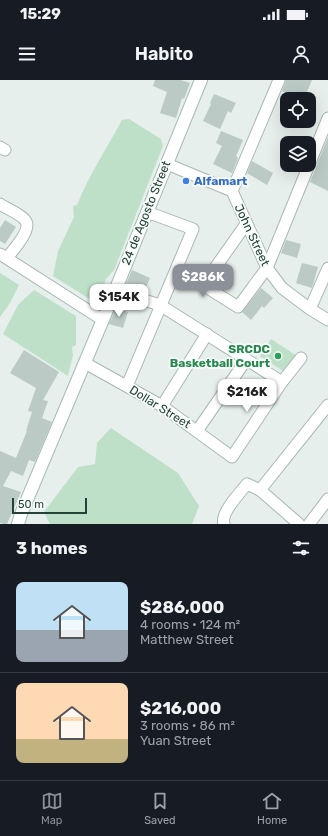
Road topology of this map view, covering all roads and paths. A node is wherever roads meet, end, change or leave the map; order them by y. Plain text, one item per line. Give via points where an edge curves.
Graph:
1 (201, 80) edge
2 (279, 80) edge
3 (328, 118) edge
4 (316, 148) edge
5 (167, 164) junction
6 (306, 172) edge
7 (232, 191) junction
8 (0, 204) edge
9 (147, 212) junction
10 (246, 224) junction
11 (3, 256) edge
12 (266, 268) junction
13 (328, 268) edge
14 (115, 291) junction
15 (160, 305) junction
16 (310, 309) junction
17 (103, 320) junction
18 (328, 320) edge
19 (207, 334) junction
20 (301, 358) dead end
21 (246, 360) junction
22 (84, 363) junction
23 (282, 382) junction
24 (126, 386) junction
25 (328, 405) edge
26 (162, 406) junction
27 (197, 431) junction
28 (260, 490) junction
29 (328, 499) edge
30 (18, 524) edge
31 (224, 524) edge
32 (299, 524) edge
33 (309, 524) edge

1 - 5 street, 24 de Agosto Street
2 - 7 street
3 - 4 street
5 - 7 street, John Street
5 - 9 street, 24 de Agosto Street
6 - 12 street
7 - 10 street, John Street
8 - 11 street via 27,224 27,231
9 - 14 street, 24 de Agosto Street
9 - 15 street via 193,230
10 - 12 street, John Street
10 - 12 street via 203,285 238,307
11 - 17 street
12 - 16 street, John Street via 282,288
13 - 16 street
14 - 15 street
14 - 17 street, 24 de Agosto Street
15 - 19 street
15 - 24 street
16 - 18 street, John Street
17 - 22 street, 24 de Agosto Street
19 - 21 street
19 - 26 street
20 - 23 street
21 - 23 street
21 - 27 street
22 - 24 street, Dollar Street
22 - 30 street, 24 de Agosto Street
23 - 27 street, Dollar Street via 232,457
24 - 26 street, Dollar Street
25 - 28 street
26 - 27 street, Dollar Street
28 - 31 street via 247,484 223,518
28 - 32 street
29 - 33 street

